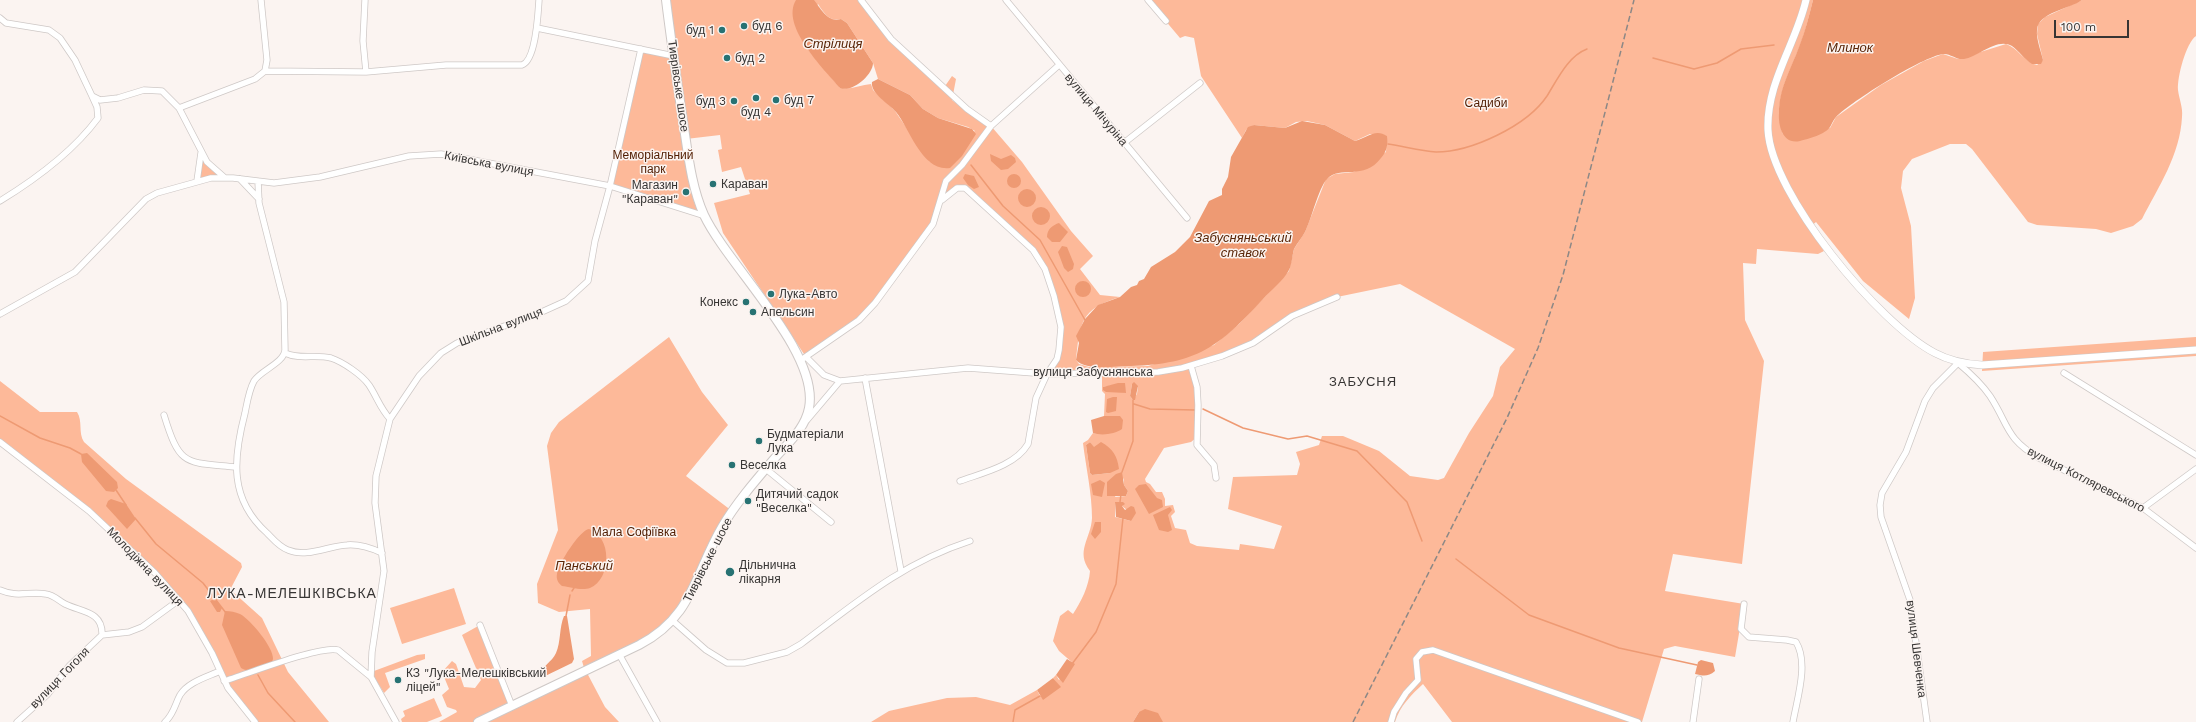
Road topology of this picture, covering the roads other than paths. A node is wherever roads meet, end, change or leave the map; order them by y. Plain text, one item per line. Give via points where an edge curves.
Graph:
1 (261, 0) edge
2 (365, 0) edge
3 (539, 0) edge
4 (666, 0) edge
5 (861, 0) edge
6 (1006, 0) edge
7 (1148, 0) edge
8 (1806, 0) edge
9 (0, 18) edge
10 (1166, 21) dead end
11 (537, 28) junction
12 (641, 49) junction
13 (674, 56) junction
14 (1059, 65) junction
15 (265, 71) junction
16 (366, 72) junction
17 (1200, 83) dead end
18 (92, 96) junction
19 (179, 108) junction
20 (991, 126) junction
21 (1124, 143) junction
22 (201, 153) junction
23 (224, 178) junction
24 (240, 179) junction
25 (197, 181) junction
26 (258, 181) junction
27 (610, 186) junction
28 (259, 200) junction
29 (942, 200) junction
30 (0, 201) edge
31 (705, 216) junction
32 (1186, 218) dead end
33 (1337, 297) dead end
34 (0, 314) edge
35 (2196, 350) edge
36 (285, 353) junction
37 (803, 359) junction
38 (1958, 363) junction
39 (1191, 366) junction
40 (2064, 373) dead end
41 (1047, 374) junction
42 (865, 378) junction
43 (840, 381) junction
44 (164, 415) dead end
45 (390, 419) junction
46 (804, 424) junction
47 (0, 442) edge
48 (2196, 455) edge
49 (235, 467) junction
50 (2196, 468) edge
51 (766, 469) junction
52 (1216, 478) dead end
53 (960, 481) dead end
54 (2143, 508) junction
55 (831, 522) dead end
56 (970, 541) dead end
57 (2196, 548) edge
58 (382, 553) junction
59 (901, 571) junction
60 (0, 590) edge
61 (179, 600) junction
62 (1744, 604) dead end
63 (673, 621) junction
64 (480, 625) dead end
65 (102, 635) junction
66 (619, 654) junction
67 (220, 671) junction
68 (371, 677) junction
69 (1699, 679) dead end
70 (224, 681) junction
71 (512, 706) junction
72 (17, 722) edge
73 (165, 722) edge
74 (255, 722) edge
75 (396, 722) edge
76 (478, 722) edge
77 (657, 722) edge
78 (1391, 722) edge
79 (1638, 722) edge
80 (1693, 722) edge
81 (1793, 722) edge
82 (1927, 722) edge

1 - 15 street
2 - 16 street via 363,40
3 - 11 street
4 - 13 main road, Тиврівське шосе
5 - 20 street via 891,39 967,109
6 - 14 street, вулиця Мічуріна
7 - 10 street
8 - 38 street via 1770,102 1769,139 1778,168 1797,204 1854,282 1905,332 1934,353
9 - 18 street via 6,23 49,30 60,38 75,60
11 - 12 street
11 - 16 street via 530,58 522,65 446,65
12 - 13 street
12 - 27 street, Шкільна вулиця
13 - 31 main road, Тиврівське шосе via 690,167
14 - 20 street
14 - 21 street, вулиця Мічуріна
15 - 16 street
15 - 19 street via 255,79
17 - 21 street
18 - 19 street via 100,100 118,98 144,90 162,92
18 - 30 street via 98,118 89,130 48,169
19 - 22 street
20 - 29 street via 962,165 946,181
21 - 32 street, вулиця Мічуріна
22 - 23 street via 210,166
22 - 25 street
23 - 24 street, Київська вулиця
23 - 25 street, Київська вулиця
24 - 26 street, Київська вулиця
24 - 28 street
25 - 34 street, Київська вулиця via 146,199 71,275
26 - 27 street, Київська вулиця via 274,183 320,177 409,156 441,154
26 - 28 street
27 - 31 street, Київська вулиця
27 - 45 street, Шкільна вулиця via 595,241 588,281 579,291 566,301 536,315 457,343 441,353 419,376
28 - 36 street via 284,302
29 - 37 street via 933,224 875,303 859,320
29 - 41 street via 957,188 965,188 1023,239 1039,259 1052,287 1061,327 1058,355
31 - 37 main road, Тиврівське шосе
33 - 39 street, вулиця Забуснянська via 1292,316 1253,343
35 - 38 street via 1982,365
36 - 45 street via 297,358 327,358 337,361 367,383
36 - 49 street via 253,383
37 - 43 street via 824,375
37 - 46 main road, Тиврівське шосе via 810,395
38 - 54 street, вулиця Котляревського via 1987,392 2007,430 2023,448
38 - 82 street, вулиця Шевченка via 1929,394 1906,452 1882,493 1880,505 1881,516 1913,612
39 - 41 street, вулиця Забуснянська via 1158,372
39 - 52 street via 1197,387 1197,445 1214,465
40 - 48 street
41 - 42 street, вулиця Забуснянська via 968,368
41 - 53 street via 1036,398 1028,444 1022,453 994,468
42 - 43 street, вулиця Забуснянська
42 - 59 street
43 - 46 street
44 - 49 street via 175,447 185,459 195,463
45 - 58 street, Шкільна вулиця via 376,476 374,503
46 - 51 main road, Тиврівське шосе
47 - 61 street, Молодіжна вулиця via 94,515 155,573
49 - 58 street via 247,511 258,526 285,549 303,552 355,545 369,547
50 - 54 street
51 - 55 street
51 - 63 main road, Тиврівське шосе via 724,524 687,602
54 - 57 street, вулиця Котляревського
56 - 59 street via 942,550
58 - 68 street, Шкільна вулиця via 382,591 372,652
59 - 63 street via 882,582 793,650 744,663 732,664 722,661
60 - 65 street via 16,595 37,593 54,597 73,608 93,614 100,622
61 - 65 street via 142,627 129,632
61 - 67 street, Молодіжна вулиця via 191,616
62 - 81 street via 1741,628 1749,637 1796,642 1800,650 1802,674
63 - 66 main road, Тиврівське шосе via 647,641
64 - 71 street
65 - 72 street, вулиця Гоголя
66 - 71 main road, Тиврівське шосе
66 - 77 street
67 - 70 street, Молодіжна вулиця
67 - 73 street via 187,688
68 - 70 street via 338,650 330,648
68 - 75 street
69 - 80 street
70 - 74 street, Молодіжна вулиця
71 - 76 main road, Тиврівське шосе
78 - 79 street via 1406,693 1418,680 1416,660 1422,652 1433,650

